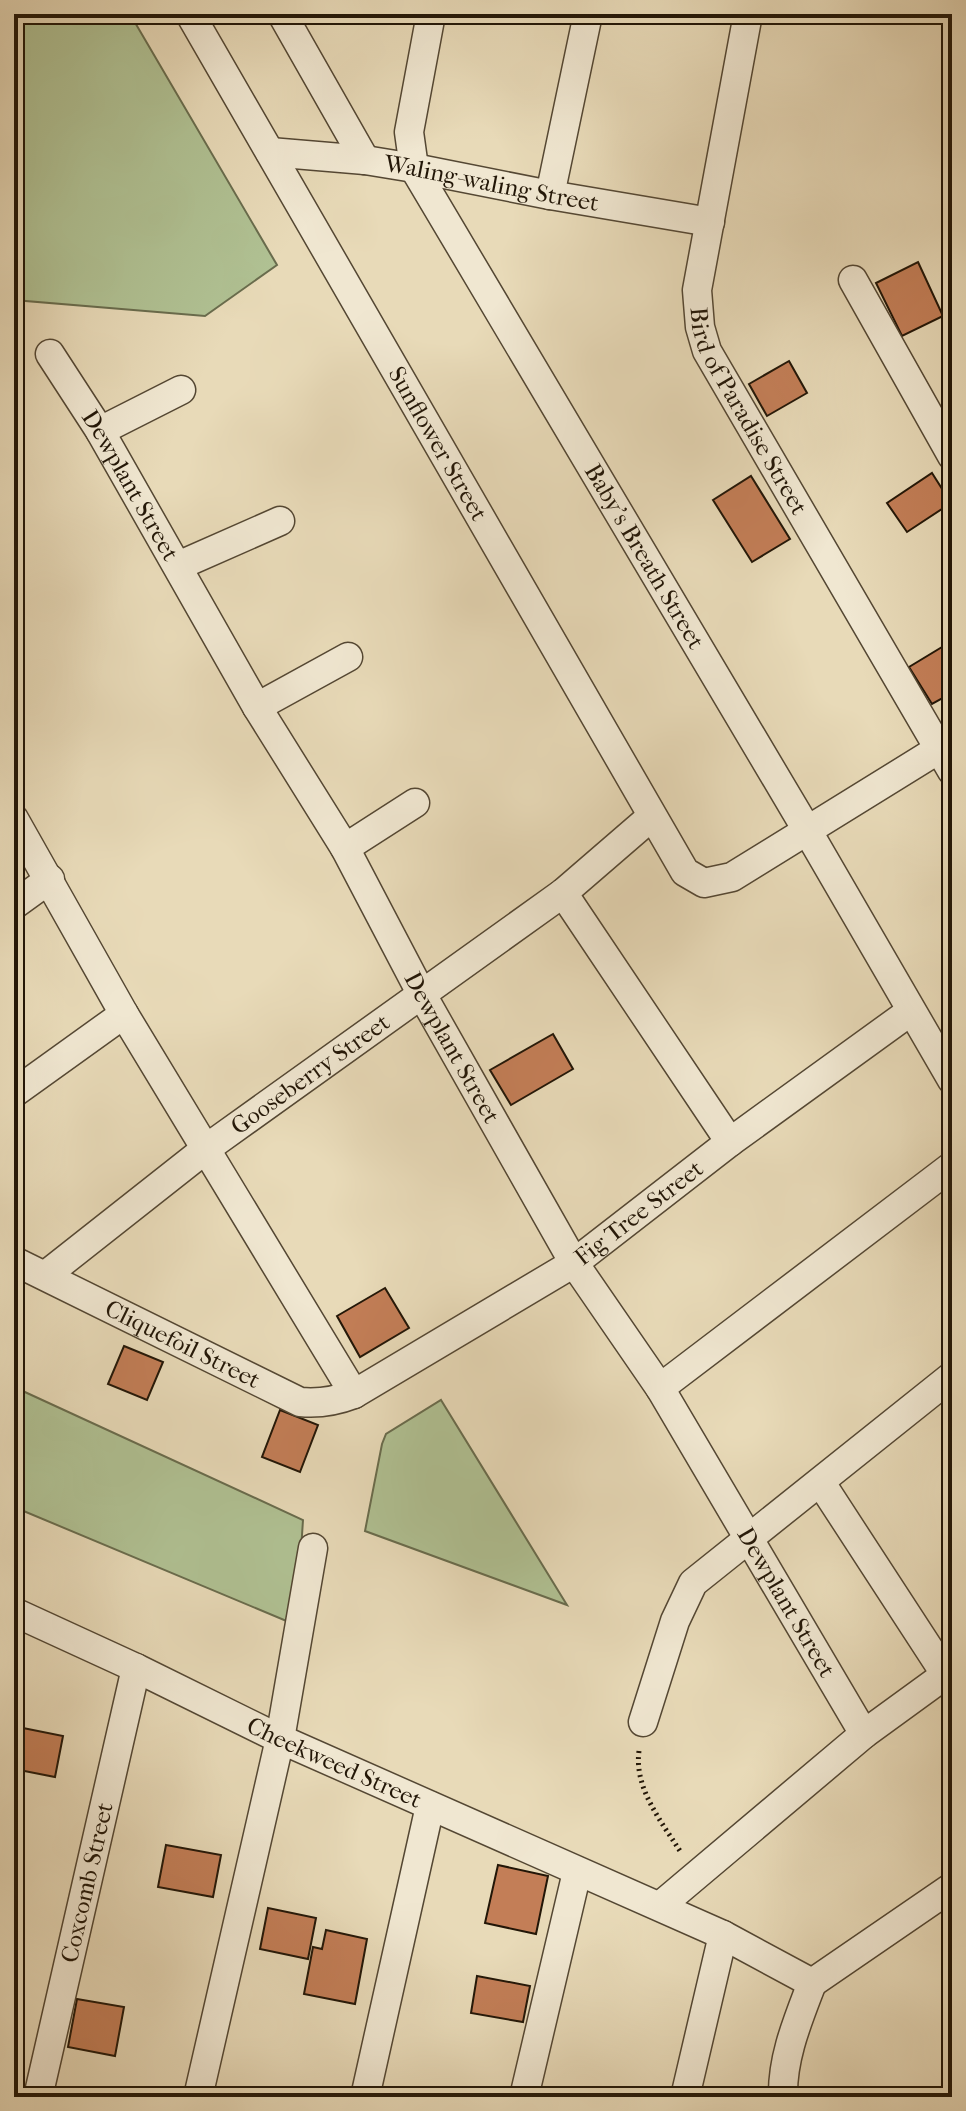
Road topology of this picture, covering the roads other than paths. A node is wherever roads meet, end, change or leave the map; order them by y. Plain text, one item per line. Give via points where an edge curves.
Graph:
1 (190, 14) edge
2 (282, 14) edge
3 (431, 14) edge
4 (588, 14) edge
5 (748, 14) edge
6 (270, 152) junction
7 (365, 160) junction
8 (414, 168) junction
9 (550, 195) junction
10 (710, 222) junction
11 (853, 280) dead end
12 (50, 354) dead end
13 (181, 390) dead end
14 (100, 431) junction
15 (952, 456) edge
16 (280, 521) dead end
17 (178, 566) junction
18 (348, 657) dead end
19 (257, 707) junction
20 (947, 754) edge
21 (415, 803) dead end
22 (651, 817) junction
23 (14, 819) edge
24 (807, 830) junction
25 (345, 848) junction
26 (50, 879) junction
27 (563, 893) junction
28 (14, 905) edge
29 (421, 993) junction
30 (911, 1011) junction
31 (124, 1014) junction
32 (952, 1080) edge
33 (14, 1093) edge
34 (730, 1142) junction
35 (207, 1148) junction
36 (952, 1166) edge
37 (14, 1261) edge
38 (574, 1263) junction
39 (46, 1275) junction
40 (949, 1385) edge
41 (660, 1388) junction
42 (354, 1394) junction
43 (821, 1483) junction
44 (749, 1539) junction
45 (313, 1548) dead end
46 (14, 1612) edge
47 (136, 1668) junction
48 (949, 1673) edge
49 (643, 1722) road end
50 (864, 1734) junction
51 (280, 1739) junction
52 (430, 1806) junction
53 (577, 1872) junction
54 (952, 1887) edge
55 (660, 1906) junction
56 (723, 1935) junction
57 (812, 1983) junction
58 (38, 2097) edge
59 (198, 2097) edge
60 (365, 2097) edge
61 (524, 2097) edge
62 (685, 2097) edge
63 (783, 2097) edge

1 - 6 street, Sunflower Street
2 - 7 street
3 - 8 street, Baby's Breath Street via 409,132
4 - 9 street
5 - 10 street, Bird of Paradise Street
6 - 7 street, Waling-waling Street
6 - 22 street, Sunflower Street
7 - 8 street, Waling-waling Street
8 - 9 street, Waling-waling Street
8 - 24 street, Baby's Breath Street
9 - 10 street, Waling-waling Street
10 - 20 street, Bird of Paradise Street via 697,290 707,351
11 - 15 street
12 - 14 street, Dewplant Street
13 - 14 street
14 - 17 street, Dewplant Street
16 - 17 street
17 - 19 street, Dewplant Street
18 - 19 street
19 - 25 street, Dewplant Street
20 - 24 street
21 - 25 street
22 - 24 street, Sunflower Street via 685,872 704,883 732,877
22 - 27 street, Gooseberry Street
23 - 26 street
24 - 30 street, Baby's Breath Street
25 - 29 street, Dewplant Street
26 - 28 street
26 - 31 street
27 - 29 street, Gooseberry Street
27 - 34 street
29 - 35 street, Gooseberry Street
29 - 38 street, Dewplant Street
30 - 32 street, Baby's Breath Street
30 - 34 street, Fig Tree Street
31 - 33 street
31 - 35 street
34 - 38 street, Fig Tree Street
35 - 39 street, Gooseberry Street
35 - 42 street
36 - 41 street
37 - 39 street, Cliquefoil Street
38 - 41 street, Dewplant Street
38 - 42 street, Fig Tree Street
39 - 42 street, Cliquefoil Street via 300,1402
40 - 43 street
41 - 44 street, Dewplant Street
43 - 44 street
43 - 48 street
44 - 49 street via 693,1583 675,1621
44 - 50 street, Dewplant Street
45 - 51 street
46 - 47 street, Cheekweed Street
47 - 51 street, Cheekweed Street
47 - 58 street, Coxcomb Street
48 - 50 street
50 - 55 street
51 - 52 street, Cheekweed Street
51 - 59 street
52 - 53 street, Cheekweed Street
52 - 60 street
53 - 55 street, Cheekweed Street
53 - 61 street
54 - 57 street
55 - 56 street, Cheekweed Street
56 - 57 street, Cheekweed Street
56 - 62 street
57 - 63 street via 782,2074

